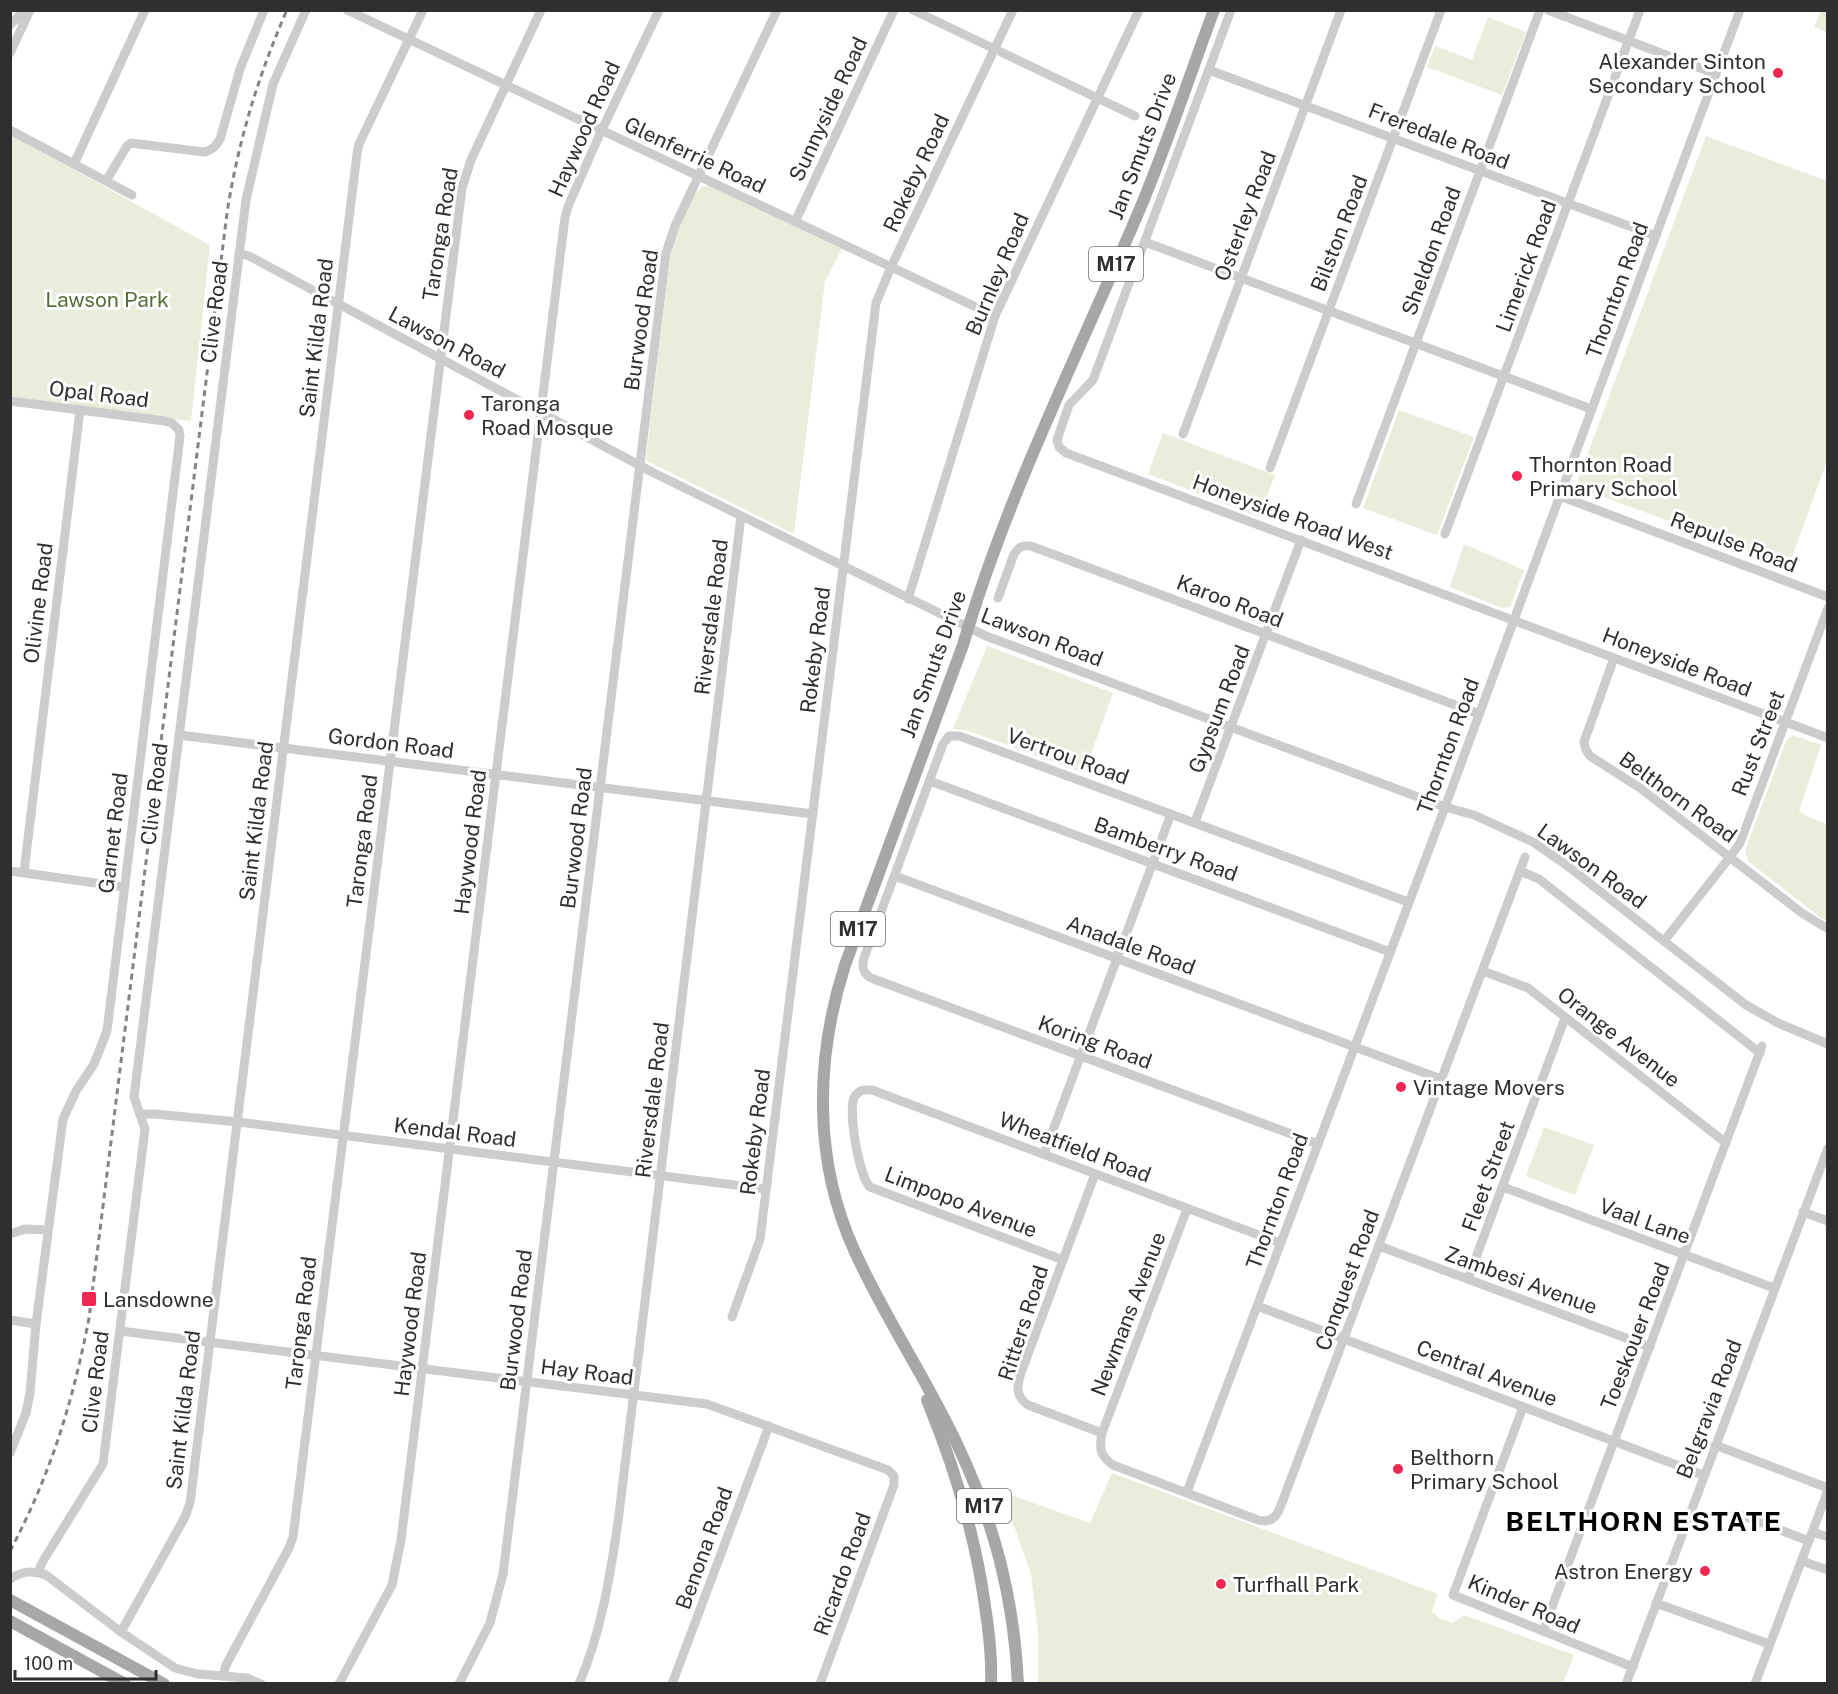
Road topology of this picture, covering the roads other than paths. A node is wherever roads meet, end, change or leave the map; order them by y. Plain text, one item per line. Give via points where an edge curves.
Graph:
1 (25, 10) edge
2 (30, 10) edge
3 (145, 10) edge
4 (264, 10) edge
5 (306, 10) edge
6 (347, 10) edge
7 (423, 10) edge
8 (541, 10) edge
9 (659, 10) edge
10 (777, 10) edge
11 (894, 10) edge
12 (914, 10) edge
13 (1012, 10) edge
14 (1139, 10) edge
15 (1214, 10) edge
16 (1231, 10) edge
17 (1341, 10) edge
18 (1441, 10) edge
19 (1540, 10) edge
20 (1548, 10) edge
21 (1640, 10) edge
22 (1740, 10) edge
23 (10, 25) edge
24 (14, 34) edge
25 (410, 40) junction
26 (1628, 40) junction
27 (994, 49) junction
28 (10, 53) edge
29 (1209, 70) junction
30 (1716, 74) junction
31 (505, 86) junction
32 (1098, 98) junction
33 (1306, 106) junction
34 (1134, 116) dead end
35 (10, 130) edge
36 (602, 131) junction
37 (1394, 138) junction
38 (74, 164) junction
39 (1480, 171) junction
40 (698, 177) junction
41 (106, 181) junction
42 (132, 195) dead end
43 (1568, 204) junction
44 (795, 222) junction
45 (1656, 236) junction
46 (1145, 242) junction
47 (239, 253) junction
48 (891, 267) junction
49 (1241, 277) junction
50 (338, 304) junction
51 (1329, 311) junction
52 (995, 316) junction
53 (1417, 343) junction
54 (440, 358) junction
55 (1504, 376) junction
56 (10, 401) edge
57 (1591, 409) junction
58 (80, 410) junction
59 (540, 412) junction
60 (179, 429) joint
61 (1183, 434) dead end
62 (640, 465) junction
63 (1270, 468) dead end
64 (1560, 496) junction
65 (1356, 504) dead end
66 (741, 516) junction
67 (1445, 534) dead end
68 (1301, 540) junction
69 (843, 567) junction
70 (1827, 597) edge
71 (998, 598) dead end
72 (908, 599) junction
73 (1827, 608) edge
74 (1515, 620) junction
75 (968, 628) junction
76 (1266, 634) junction
77 (1614, 658) junction
78 (1479, 714) junction
79 (1785, 722) junction
80 (1231, 728) junction
81 (179, 735) junction
82 (1827, 738) edge
83 (283, 748) junction
84 (390, 762) junction
85 (496, 775) junction
86 (930, 781) junction
87 (601, 788) junction
88 (706, 801) junction
89 (1445, 807) junction
90 (813, 814) junction
91 (1171, 814) junction
92 (1195, 822) junction
93 (1525, 857) dead end
94 (1730, 857) junction
95 (1153, 864) junction
96 (10, 871) edge
97 (1520, 871) junction
98 (24, 872) junction
99 (895, 876) junction
100 (124, 887) junction
101 (1408, 902) junction
102 (1827, 929) edge
103 (1664, 941) junction
104 (1390, 952) junction
105 (1116, 959) junction
106 (863, 970) joint
107 (1483, 971) junction
108 (1565, 1018) junction
109 (1827, 1044) edge
110 (1354, 1047) junction
111 (1081, 1056) junction
112 (1441, 1079) junction
113 (857, 1094) joint
114 (140, 1114) junction
115 (238, 1122) junction
116 (343, 1136) junction
117 (1726, 1143) junction
118 (1318, 1144) junction
119 (1827, 1148) edge
120 (450, 1150) junction
121 (1044, 1154) junction
122 (554, 1162) junction
123 (1095, 1174) junction
124 (660, 1176) junction
125 (1503, 1187) junction
126 (766, 1189) junction
127 (1187, 1209) junction
128 (1803, 1212) junction
129 (1827, 1221) edge
130 (48, 1230) junction
131 (10, 1234) edge
132 (1280, 1243) junction
133 (1379, 1246) junction
134 (1684, 1254) junction
135 (1063, 1260) junction
136 (1468, 1279) junction
137 (1774, 1288) junction
138 (1257, 1306) junction
139 (732, 1317) dead end
140 (10, 1320) edge
141 (36, 1324) junction
142 (120, 1332) junction
143 (1344, 1338) junction
144 (210, 1343) junction
145 (902, 1343) junction
146 (1650, 1347) junction
147 (315, 1357) junction
148 (423, 1369) junction
149 (527, 1382) junction
150 (633, 1396) junction
151 (1523, 1407) junction
152 (769, 1426) junction
153 (1102, 1433) junction
154 (1615, 1441) junction
155 (1715, 1445) junction
156 (10, 1453) edge
157 (1703, 1475) junction
158 (894, 1476) joint
159 (1827, 1489) edge
160 (1186, 1492) junction
161 (1736, 1513) dead end
162 (1811, 1537) junction
163 (1827, 1537) edge
164 (1802, 1561) junction
165 (1827, 1570) edge
166 (38, 1572) junction
167 (10, 1579) edge
168 (10, 1600) edge
169 (1656, 1603) junction
170 (10, 1621) edge
171 (1543, 1631) junction
172 (121, 1632) junction
173 (1769, 1644) junction
174 (1633, 1667) junction
175 (223, 1676) junction
176 (125, 1683) edge
177 (164, 1683) edge
178 (261, 1683) edge
179 (339, 1683) edge
180 (459, 1683) edge
181 (579, 1683) edge
182 (672, 1683) edge
183 (820, 1683) edge
184 (991, 1683) edge
185 (1018, 1683) edge
186 (1626, 1683) edge
187 (1755, 1683) edge

1 - 23 street
2 - 24 street
3 - 38 street
4 - 41 street via 243,58 216,146 204,152 131,143
5 - 47 street, Clive Road via 273,84 246,200
6 - 25 street, Glenferrie Road
7 - 25 street, Saint Kilda Road
8 - 31 street, Taronga Road
9 - 36 street, Haywood Road
10 - 40 street, Burwood Road
11 - 44 street, Sunnyside Road
12 - 27 street
13 - 27 street, Rokeby Road
14 - 32 street, Burnley Road
15 - 75 main road, Jan Smuts Drive / M17 via 1140,209 1008,514
16 - 29 street
17 - 33 street, Osterley Road
18 - 37 street, Bilston Road
19 - 39 street, Sheldon Road
20 - 26 street
21 - 26 street, Limerick Road
22 - 30 street, Thornton Road
24 - 28 street
25 - 31 street, Glenferrie Road
25 - 50 street, Saint Kilda Road via 358,149
26 - 30 street
26 - 43 street, Limerick Road
27 - 32 street
27 - 48 street, Rokeby Road
29 - 33 street, Freredale Road
29 - 46 street
30 - 45 street, Thornton Road
31 - 36 street, Glenferrie Road
31 - 54 street, Taronga Road via 463,182
32 - 34 street
32 - 52 street, Burnley Road
33 - 37 street, Freredale Road
33 - 49 street, Osterley Road
35 - 38 street
36 - 40 street, Glenferrie Road
36 - 59 street, Haywood Road via 565,217
37 - 39 street, Freredale Road
37 - 51 street, Bilston Road
38 - 41 street
39 - 43 street, Freredale Road
39 - 53 street, Sheldon Road
40 - 44 street, Glenferrie Road
40 - 62 street, Burwood Road via 666,253
41 - 42 street
43 - 45 street, Freredale Road
43 - 55 street, Limerick Road
44 - 48 street, Glenferrie Road
45 - 57 street, Thornton Road
46 - 49 street
46 - 68 street, Honeyside Road West via 1093,380 1070,405 1057,440 1059,447 1066,453
47 - 50 street, Lawson Road
47 - 81 street, Clive Road
48 - 52 street, Glenferrie Road
48 - 69 street, Rokeby Road via 876,303
49 - 51 street
49 - 61 street, Osterley Road
50 - 54 street, Lawson Road
50 - 83 street, Saint Kilda Road
51 - 53 street
51 - 63 street, Bilston Road
52 - 72 street, Burnley Road
53 - 55 street
53 - 65 street, Sheldon Road
54 - 59 street, Lawson Road
54 - 84 street, Taronga Road
55 - 57 street
55 - 67 street, Limerick Road
56 - 58 street, Opal Road
57 - 64 street, Thornton Road
58 - 60 street, Opal Road via 165,421
58 - 98 street, Olivine Road
59 - 62 street, Lawson Road
59 - 85 street, Haywood Road
60 - 100 street, Garnet Road
62 - 66 street, Lawson Road
62 - 87 street, Burwood Road
64 - 70 street, Repulse Road
64 - 74 street, Thornton Road
66 - 69 street, Lawson Road
66 - 88 street, Riversdale Road
68 - 74 street, Honeyside Road West
68 - 76 street, Gypsum Road
69 - 72 street, Lawson Road
69 - 90 street, Rokeby Road
71 - 76 street, Karoo Road via 1014,554 1024,545
72 - 75 street, Lawson Road
73 - 79 street, Rust Street
74 - 77 street, Honeyside Road
74 - 78 street, Thornton Road
75 - 80 street, Lawson Road
75 - 145 main road, Jan Smuts Drive / M17 via 845,965 831,1012 822,1077 825,1150 832,1186 854,1249
76 - 78 street, Karoo Road
76 - 80 street, Gypsum Road
77 - 79 street, Honeyside Road
77 - 94 street, Belthorn Road via 1584,742 1586,750
78 - 89 street, Thornton Road
79 - 82 street, Honeyside Road
79 - 94 street, Rust Street via 1742,837
80 - 89 street, Lawson Road
80 - 92 street, Gypsum Road
81 - 83 street, Gordon Road
81 - 114 street, Clive Road via 134,1097
83 - 84 street, Gordon Road
83 - 115 street, Saint Kilda Road
84 - 85 street, Gordon Road
84 - 116 street, Taronga Road
85 - 87 street, Gordon Road
85 - 120 street, Haywood Road
86 - 91 street, Vertrou Road via 946,740 959,736
86 - 95 street, Bamberry Road
86 - 99 street, Vertrou Road
87 - 88 street, Gordon Road
87 - 122 street, Burwood Road
88 - 90 street, Gordon Road
88 - 124 street, Riversdale Road
89 - 101 street, Thornton Road
89 - 103 street, Lawson Road via 1533,843
90 - 126 street, Rokeby Road
91 - 92 street, Vertrou Road
91 - 95 street
92 - 101 street, Vertrou Road
93 - 97 street, Conquest Road
94 - 102 street, Belthorn Road
94 - 103 street, Rust Street
95 - 104 street, Bamberry Road
95 - 105 street
96 - 98 street
97 - 107 street, Conquest Road
97 - 117 street, Toeskouer Road via 1539,879 1761,1049
98 - 100 street
99 - 105 street, Anadale Road
99 - 106 street, Vertrou Road via 864,957
100 - 130 street, Garnet Road via 107,1031 94,1064 63,1119
101 - 104 street, Thornton Road
103 - 109 street, Lawson Road via 1746,1005
104 - 110 street, Thornton Road
105 - 110 street, Anadale Road
105 - 111 street
106 - 111 street, Koring Road via 871,978
107 - 108 street, Orange Avenue via 1522,985
107 - 112 street, Conquest Road
108 - 117 street, Orange Avenue
108 - 125 street, Fleet Street
110 - 112 street, Anadale Road
110 - 118 street, Thornton Road
111 - 118 street, Koring Road
111 - 121 street
112 - 133 street, Conquest Road
113 - 121 street, Wheatfield Road via 872,1090
113 - 135 street, Limpopo Avenue via 853,1101 857,1152 870,1187
114 - 115 street, Kendal Road
114 - 142 street, Clive Road via 145,1129
115 - 116 street, Kendal Road
115 - 144 street, Saint Kilda Road
116 - 120 street, Kendal Road
116 - 147 street, Taronga Road
117 - 134 street, Toeskouer Road
118 - 132 street, Thornton Road
119 - 128 street, Belgravia Road
120 - 122 street, Kendal Road
120 - 148 street, Haywood Road
121 - 123 street, Wheatfield Road
122 - 124 street, Kendal Road
122 - 149 street, Burwood Road
123 - 127 street, Wheatfield Road
123 - 135 street, Ritters Road
124 - 126 street, Kendal Road
124 - 150 street, Riversdale Road
125 - 134 street, Vaal Lane
125 - 136 street, Fleet Street
126 - 139 street, Rokeby Road via 757,1251
127 - 132 street, Wheatfield Road
127 - 153 street, Newmans Avenue
128 - 129 street
128 - 137 street, Belgravia Road
130 - 131 street via 25,1229
130 - 141 street, Garnet Road
132 - 138 street, Thornton Road
133 - 136 street, Zambesi Avenue
133 - 143 street, Conquest Road
134 - 137 street, Vaal Lane
134 - 146 street, Toeskouer Road
135 - 153 street, Ritters Road via 1021,1373 1017,1394 1028,1405
136 - 146 street, Zambesi Avenue
137 - 155 street, Belgravia Road
138 - 143 street, Central Avenue
138 - 160 street, Thornton Road
140 - 141 street
141 - 156 street, Garnet Road via 28,1402
142 - 144 street, Hay Road
142 - 166 street, Clive Road via 102,1467
143 - 151 street, Central Avenue
143 - 160 street, Conquest Road via 1274,1517 1258,1520
144 - 147 street, Hay Road
144 - 172 street, Saint Kilda Road via 189,1509
145 - 184 main road, Jan Smuts Drive / M17 via 941,1436 973,1532 987,1615
145 - 185 main road, Jan Smuts Drive / M17 via 949,1427 991,1526 1009,1596
146 - 154 street, Toeskouer Road
147 - 148 street, Hay Road
147 - 175 street, Taronga Road via 292,1541
148 - 149 street, Hay Road
148 - 179 street, Haywood Road via 395,1577
149 - 150 street, Hay Road
149 - 180 street, Burwood Road via 500,1590 482,1643
150 - 152 street, Hay Road via 707,1404
150 - 181 street, Riversdale Road via 610,1571
151 - 154 street, Central Avenue
151 - 171 street, Kinder Road via 1452,1595
152 - 158 street, Hay Road via 888,1470
152 - 182 street, Benona Road
153 - 160 street, Conquest Road via 1100,1449 1105,1460
154 - 157 street, Central Avenue
154 - 171 street, Toeskouer Road
155 - 157 street, Belgravia Road
155 - 159 street
157 - 169 street, Belgravia Road
158 - 183 street, Ricardo Road via 894,1485
159 - 162 street
161 - 162 street
162 - 163 street
162 - 164 street
164 - 165 street
164 - 173 street
166 - 167 street
166 - 172 street
168 - 177 main road
169 - 173 street
169 - 174 street, Belgravia Road
170 - 176 main road
171 - 174 street, Kinder Road
172 - 175 street via 175,1668
173 - 187 street
174 - 186 street, Belgravia Road
175 - 178 street

